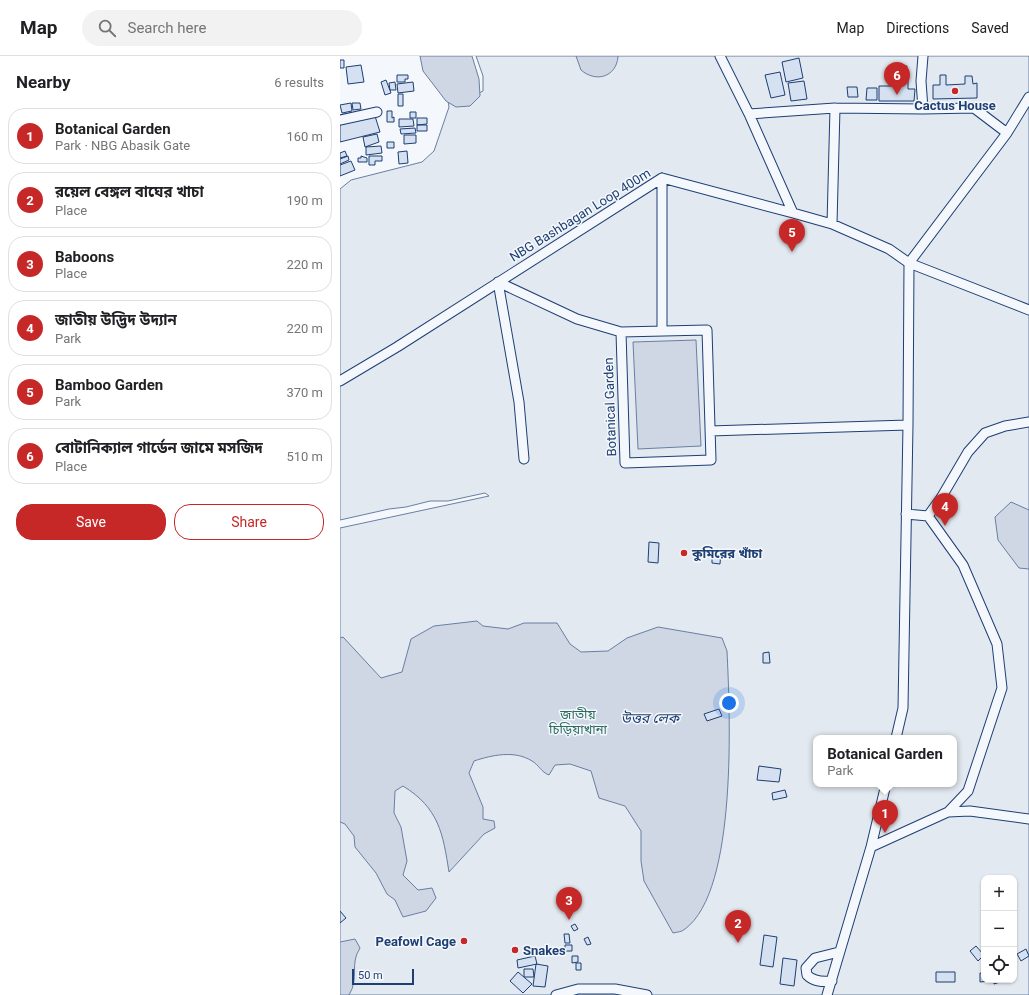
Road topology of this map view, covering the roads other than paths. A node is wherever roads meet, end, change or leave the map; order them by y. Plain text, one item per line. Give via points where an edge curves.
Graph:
1 (720, 56) edge
2 (923, 56) edge
3 (1029, 97) edge
4 (835, 108) junction
5 (923, 109) junction
6 (376, 112) dead end
7 (749, 114) junction
8 (340, 120) edge
9 (1006, 133) junction
10 (662, 178) junction
11 (793, 213) junction
12 (832, 224) junction
13 (909, 263) junction
14 (498, 282) junction
15 (1029, 310) edge
16 (662, 331) junction
17 (621, 332) junction
18 (340, 381) edge
19 (1029, 422) edge
20 (908, 425) junction
21 (710, 431) junction
22 (524, 459) dead end
23 (906, 514) junction
24 (928, 516) junction
25 (897, 735) edge
26 (885, 787) edge
27 (948, 812) junction
28 (1029, 819) edge
29 (872, 847) junction
30 (839, 952) junction
31 (832, 981) junction
32 (556, 995) edge
33 (647, 995) edge
34 (827, 995) edge

1 - 7 street
2 - 5 street
3 - 9 street
4 - 5 street
4 - 7 street
4 - 12 street
5 - 9 street via 974,108
6 - 8 street
7 - 11 street
9 - 13 street
10 - 11 street
10 - 14 street, NBG Bashbagan Loop 400m
10 - 16 street, NBG Bashbagan Loop 400m
11 - 12 street
12 - 13 street via 889,249
13 - 15 street
13 - 20 street
14 - 17 street via 577,319
14 - 18 street
14 - 22 street via 518,402
16 - 17 street
16 - 21 street, Botanical Garden via 707,330
17 - 21 street, Botanical Garden via 625,463 711,460
19 - 24 street via 985,433 968,452
20 - 21 street
20 - 23 street
23 - 24 street
23 - 25 street via 903,708
24 - 27 street via 964,565 997,644 1002,688 968,791
26 - 29 street
27 - 28 street via 970,811
27 - 29 street
29 - 30 street
30 - 31 street
30 - 31 street via 815,958 806,968 811,980
31 - 34 street
32 - 33 street via 578,988 615,989

